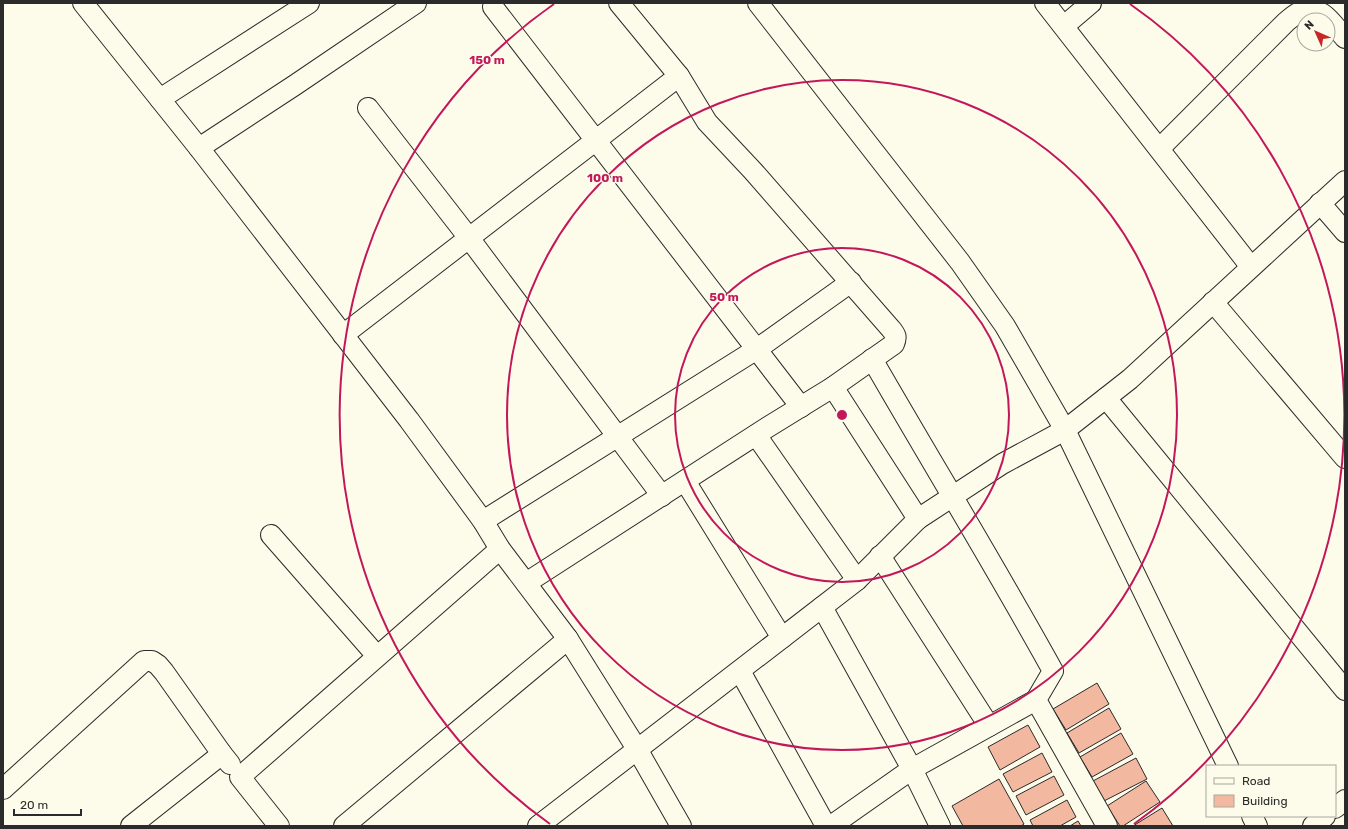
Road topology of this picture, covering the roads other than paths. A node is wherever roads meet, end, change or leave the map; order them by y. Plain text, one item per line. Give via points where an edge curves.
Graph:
1 (83, 3) edge
2 (309, 3) edge
3 (416, 3) edge
4 (619, 3) edge
5 (758, 3) edge
6 (1045, 3) edge
7 (1091, 3) edge
8 (492, 7) dead end
9 (1064, 26) junction
10 (1345, 38) edge
11 (678, 76) junction
12 (160, 99) junction
13 (368, 108) dead end
14 (595, 141) junction
15 (199, 148) junction
16 (1160, 148) junction
17 (1345, 181) edge
18 (1320, 203) junction
19 (1345, 232) edge
20 (469, 238) junction
21 (1251, 267) junction
22 (851, 282) junction
23 (1213, 302) junction
24 (343, 335) junction
25 (757, 350) junction
26 (872, 359) junction
27 (833, 387) junction
28 (1106, 398) junction
29 (801, 407) junction
30 (1065, 430) junction
31 (756, 435) junction
32 (618, 436) junction
33 (1345, 458) edge
34 (685, 481) junction
35 (662, 496) junction
36 (951, 496) junction
37 (918, 519) junction
38 (483, 521) junction
39 (271, 535) dead end
40 (500, 549) junction
41 (880, 556) junction
42 (857, 580) junction
43 (526, 583) junction
44 (822, 607) junction
45 (782, 638) junction
46 (568, 639) junction
47 (377, 656) junction
48 (740, 671) junction
49 (1345, 690) edge
50 (1036, 700) junction
51 (989, 726) junction
52 (637, 749) junction
53 (222, 754) junction
54 (1228, 765) edge
55 (912, 769) junction
56 (240, 777) junction
57 (3, 789) edge
58 (1345, 800) edge
59 (1336, 807) edge
60 (1252, 817) edge
61 (1324, 817) edge
62 (143, 822) edge
63 (279, 826) edge
64 (344, 826) edge
65 (538, 826) edge
66 (681, 826) edge
67 (826, 826) edge
68 (831, 826) edge
69 (940, 826) edge
70 (1107, 826) edge
71 (1257, 826) edge
72 (1313, 826) edge

1 - 12 street
2 - 12 street
3 - 15 street
4 - 11 street
5 - 30 street via 960,262 1005,326
6 - 9 street
7 - 9 street
8 - 14 street
9 - 16 street
10 - 16 street via 1323,13 1312,9 1301,11 1286,22
11 - 14 street
11 - 22 street via 707,122
12 - 15 street
13 - 20 street
14 - 20 street
14 - 25 street
15 - 24 street
16 - 21 street
17 - 18 street
18 - 19 street
18 - 21 street
20 - 24 street
20 - 32 street
21 - 23 street
22 - 25 street
22 - 26 street via 896,335 894,344
23 - 28 street
23 - 33 street
24 - 38 street
25 - 29 street
25 - 32 street
26 - 27 street
26 - 36 street
27 - 29 street
27 - 37 street
28 - 30 street
28 - 49 street
29 - 31 street
30 - 36 street via 1002,464
30 - 54 street
31 - 34 street
31 - 42 street
32 - 35 street
32 - 38 street
34 - 35 street
34 - 45 street
35 - 43 street
36 - 37 street
36 - 50 street via 1053,671
37 - 41 street
38 - 40 street
39 - 47 street
40 - 43 street
40 - 47 street
41 - 42 street
41 - 51 street
42 - 44 street
43 - 46 street
44 - 45 street
44 - 55 street
45 - 48 street
46 - 52 street
46 - 64 street
47 - 56 street
48 - 52 street
48 - 67 street
50 - 51 street
50 - 70 street
51 - 55 street
52 - 65 street
52 - 66 street
53 - 56 street
53 - 57 street via 164,672 152,661 144,662
53 - 62 street
55 - 68 street
55 - 69 street
56 - 63 street
58 - 59 street
60 - 71 street
61 - 72 street

